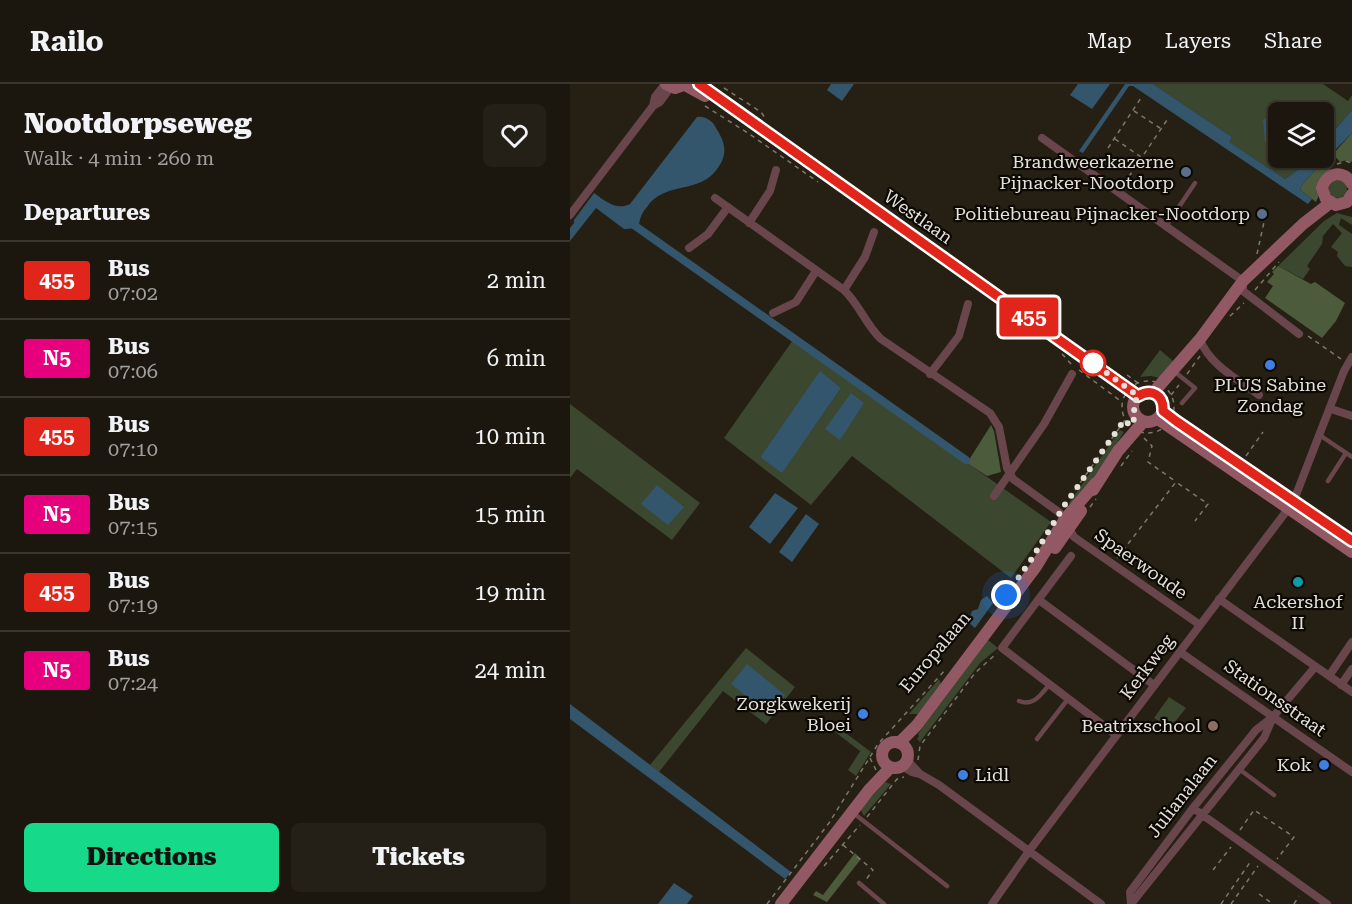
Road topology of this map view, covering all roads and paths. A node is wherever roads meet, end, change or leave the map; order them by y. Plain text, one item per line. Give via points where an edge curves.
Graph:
1 (699, 84) edge
2 (667, 85) edge
3 (685, 85) edge
4 (725, 87) dead end
5 (1141, 98) dead end
6 (699, 102) dead end
7 (1133, 110) junction
8 (746, 117) junction
9 (1169, 117) dead end
10 (768, 123) dead end
11 (1161, 129) junction
12 (1042, 138) dead end
13 (1114, 139) junction
14 (1108, 148) dead end
15 (1142, 157) junction
16 (1336, 164) dead end
17 (1352, 165) edge
18 (776, 170) dead end
19 (1349, 179) edge
20 (1195, 183) dead end
21 (822, 184) dead end
22 (1118, 192) junction
23 (715, 198) dead end
24 (1351, 199) edge
25 (1327, 200) junction
26 (728, 207) junction
27 (570, 215) edge
28 (1264, 222) dead end
29 (749, 223) junction
30 (1166, 226) junction
31 (874, 232) dead end
32 (689, 248) dead end
33 (1276, 249) junction
34 (1261, 262) junction
35 (816, 271) junction
36 (1243, 286) junction
37 (844, 290) junction
38 (968, 304) dead end
39 (773, 313) dead end
40 (1299, 334) joint
41 (1200, 339) junction
42 (1065, 350) junction
43 (1350, 360) edge
44 (1177, 372) junction
45 (930, 374) junction
46 (1072, 374) dead end
47 (1162, 395) junction
48 (1259, 395) dead end
49 (1132, 400) junction
50 (1182, 403) dead end
51 (1331, 409) junction
52 (1161, 415) junction
53 (1352, 416) edge
54 (1137, 426) junction
55 (1263, 432) dead end
56 (1321, 436) junction
57 (1346, 453) junction
58 (1352, 457) edge
59 (1241, 464) junction
60 (1010, 475) junction
61 (1328, 481) dead end
62 (1176, 482) junction
63 (994, 496) dead end
64 (1071, 497) dead end
65 (1291, 505) junction
66 (1195, 521) dead end
67 (1067, 525) junction
68 (1352, 541) edge
69 (1352, 552) edge
70 (1071, 556) dead end
71 (1113, 564) junction
72 (1220, 599) junction
73 (1039, 600) junction
74 (1200, 625) junction
75 (1352, 642) edge
76 (1002, 648) junction
77 (1180, 652) junction
78 (949, 666) dead end
79 (1315, 667) junction
80 (1352, 669) edge
81 (1329, 676) junction
82 (1050, 684) junction
83 (1154, 685) junction
84 (1341, 685) junction
85 (1352, 692) edge
86 (1068, 699) junction
87 (1019, 701) dead end
88 (1273, 717) junction
89 (1116, 735) junction
90 (1037, 738) dead end
91 (904, 762) junction
92 (1239, 769) junction
93 (1352, 772) edge
94 (1274, 795) dead end
95 (1192, 808) junction
96 (852, 812) junction
97 (1203, 815) junction
98 (864, 821) junction
99 (1236, 838) junction
100 (843, 845) junction
101 (1029, 851) junction
102 (1245, 855) dead end
103 (1264, 858) junction
104 (1251, 862) junction
105 (1273, 865) junction
106 (1258, 867) junction
107 (822, 869) dead end
108 (1213, 870) dead end
109 (860, 884) joint
110 (948, 886) dead end
111 (1305, 888) junction
112 (1259, 894) dead end
113 (767, 904) edge
114 (781, 904) edge
115 (884, 904) edge
116 (992, 904) edge
117 (1101, 904) edge
118 (1221, 904) edge
119 (1231, 904) edge
120 (1273, 904) edge
121 (1294, 904) edge
122 (1327, 904) edge

1 - 8 main road, Westlaan
2 - 3 main road
2 - 27 street via 660,102
3 - 8 main road, Westlaan
4 - 10 path via 761,112
5 - 7 path
6 - 21 path
7 - 11 path
7 - 13 path
8 - 42 main road, Westlaan via 1033,320
9 - 11 path
11 - 15 path
12 - 22 street
13 - 14 path
13 - 15 path
15 - 22 path
16 - 17 path via 1347,161
17 - 19 main road
18 - 29 street via 770,191
19 - 25 main road via 1335,174 1326,178 1322,188
20 - 30 lane
22 - 30 street
23 - 26 street
24 - 25 main road via 1340,204
25 - 33 main road
26 - 29 street
26 - 32 street via 708,234
28 - 34 path via 1257,253
29 - 35 street
30 - 36 street
31 - 37 street via 866,257
33 - 34 main road
33 - 36 main road
34 - 36 main road
35 - 37 street
35 - 39 street via 796,302
36 - 40 street
36 - 41 main road
37 - 45 street via 876,335
38 - 45 street via 959,336
40 - 43 path via 1306,334
41 - 44 main road
41 - 48 street via 1204,351
42 - 49 main road, Westlaan
42 - 49 path via 1068,362
43 - 51 street, Kerkweg
44 - 47 main road
44 - 47 path
44 - 50 lane via 1195,387
45 - 60 street via 993,417
46 - 60 street
47 - 49 main road via 1145,392
47 - 52 main road
49 - 54 main road
49 - 54 path via 1122,411
51 - 53 street
51 - 56 street, Kerkweg
52 - 54 main road
52 - 59 main road
52 - 65 main road
54 - 62 path via 1152,446 1148,462
54 - 64 path
54 - 67 main road, Europalaan
55 - 59 path
56 - 57 lane
56 - 65 street, Kerkweg
57 - 58 lane
57 - 61 lane
59 - 65 main road
60 - 63 street
60 - 67 street, Spaerwoude via 1060,513
62 - 66 path via 1208,504
62 - 71 path
65 - 68 main road
65 - 69 main road
65 - 72 street, Kerkweg
67 - 71 street, Spaerwoude via 1074,537
67 - 91 main road, Europalaan via 917,725
70 - 73 street, Spaerwoude
71 - 74 street, Spaerwoude
72 - 74 street, Kerkweg
72 - 79 street
73 - 76 street, Spaerwoude
73 - 83 street
74 - 77 street, Kerkweg
75 - 81 street
76 - 82 street
76 - 91 path via 975,673
77 - 83 street, Kerkweg
77 - 88 street, Stationsstraat
78 - 113 path, Europalaan via 878,744 829,823
79 - 81 street
79 - 88 street, Julianalaan
80 - 84 street
81 - 84 street
82 - 86 street
82 - 87 lane via 1036,700
83 - 89 street, Kerkweg
84 - 85 street
86 - 89 street
86 - 90 lane
88 - 92 street, Julianalaan via 1264,738
88 - 93 street, Stationsstraat
88 - 95 street, Julianalaan via 1256,730
89 - 101 street, Kerkweg
91 - 96 main road, Europalaan via 869,790
91 - 98 path via 897,779
91 - 101 street
92 - 94 lane, Julianalaan
92 - 97 street, Julianalaan
95 - 97 street
95 - 97 street, Julianalaan via 1130,892 1131,904
96 - 98 lane
96 - 114 main road, Europalaan
97 - 99 street
98 - 100 path
98 - 110 lane
99 - 103 street
99 - 105 path via 1254,810 1294,837
99 - 108 path
100 - 107 path
100 - 109 path via 873,870
101 - 116 street, Kerkweg
101 - 117 street
102 - 104 path
103 - 105 street
103 - 106 path
104 - 106 path
104 - 118 path
105 - 111 street
106 - 119 path
109 - 115 lane
111 - 121 path
111 - 122 street
112 - 120 path

